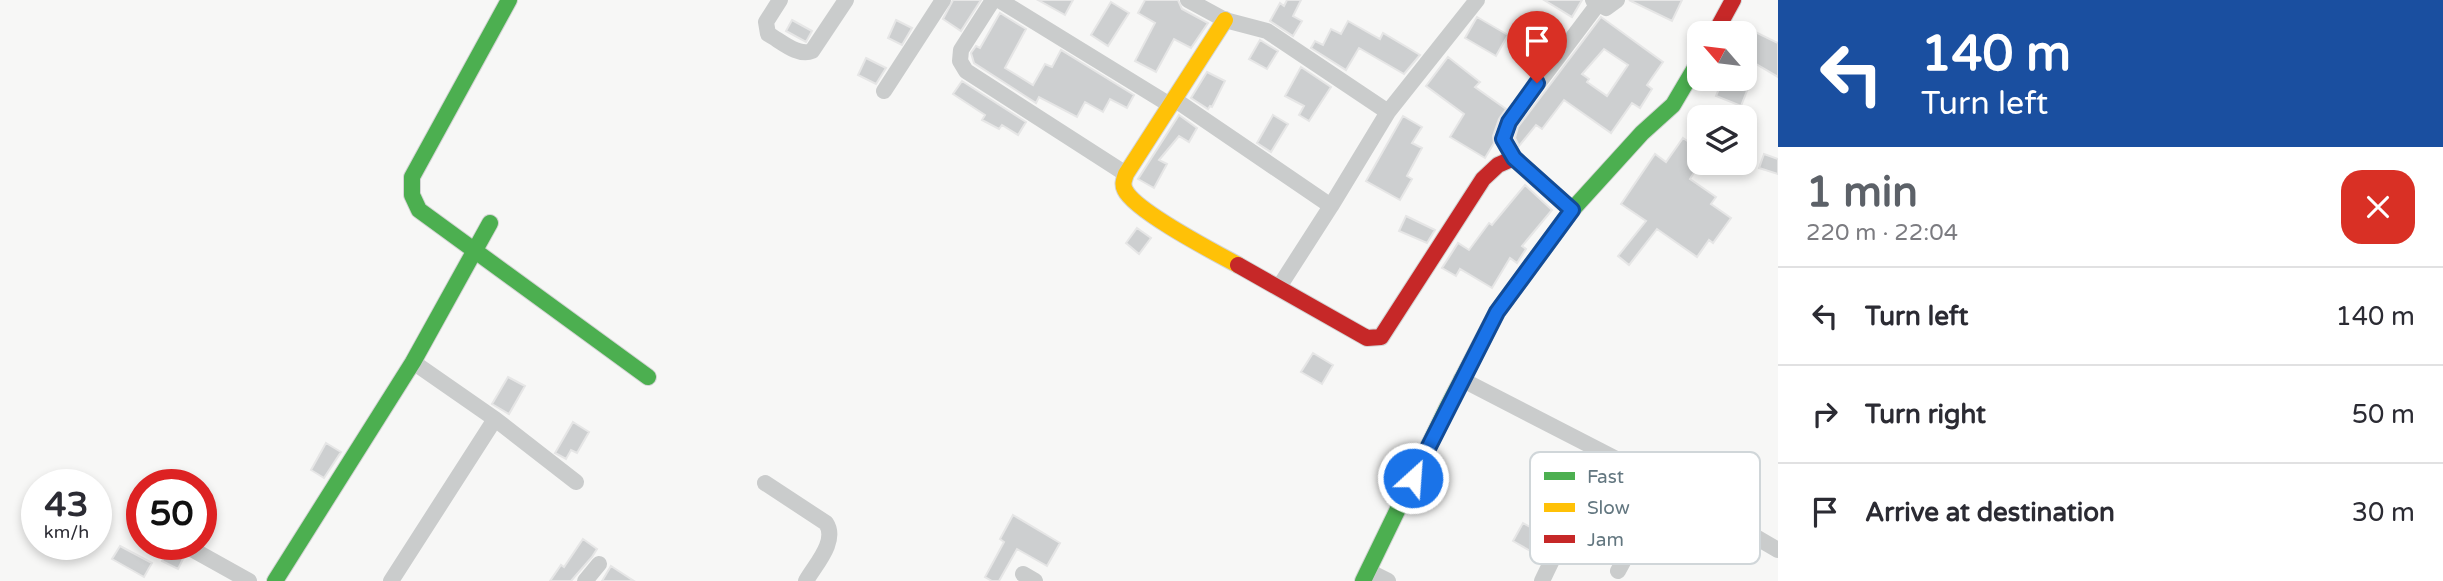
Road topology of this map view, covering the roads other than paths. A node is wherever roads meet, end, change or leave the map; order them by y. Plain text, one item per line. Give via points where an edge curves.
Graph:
1 (509, 0) edge
2 (780, 0) edge
3 (846, 0) edge
4 (943, 0) edge
5 (993, 0) edge
6 (999, 0) edge
7 (1188, 0) edge
8 (1478, 0) edge
9 (1617, 0) edge
10 (1733, 0) edge
11 (1595, 2) edge
12 (1225, 20) junction
13 (1722, 21) edge
14 (1687, 81) edge
15 (884, 90) dead end
16 (1172, 102) junction
17 (1388, 112) junction
18 (1514, 158) junction
19 (1126, 174) junction
20 (1331, 206) junction
21 (1572, 210) junction
22 (490, 223) dead end
23 (474, 250) junction
24 (1279, 287) junction
25 (413, 362) junction
26 (648, 377) dead end
27 (1461, 379) junction
28 (495, 419) junction
29 (1603, 452) edge
30 (576, 482) dead end
31 (765, 483) dead end
32 (1760, 539) edge
33 (1778, 550) edge
34 (211, 560) edge
35 (599, 564) dead end
36 (1550, 564) edge
37 (1622, 564) edge
38 (1618, 571) dead end
39 (1366, 576) edge
40 (249, 581) edge
41 (275, 581) edge
42 (391, 581) edge
43 (585, 581) edge
44 (806, 581) edge
45 (1388, 581) edge
46 (1542, 581) edge

1 - 23 street via 412,177 412,195 419,210
2 - 3 street via 766,22 768,34 806,53 813,51
4 - 15 street
5 - 19 street via 961,50 960,61 966,71
6 - 16 street
7 - 12 street
8 - 17 street
9 - 11 street via 1606,8
10 - 13 street
11 - 18 street via 1509,122 1503,139
12 - 16 street
12 - 17 street via 1267,31
14 - 21 street via 1672,105
16 - 19 street
16 - 20 street
17 - 20 street
18 - 21 street
18 - 24 street via 1498,164 1483,178 1381,337 1367,338
19 - 24 street via 1123,184 1134,202
20 - 24 street
21 - 27 street via 1497,312
22 - 23 street
23 - 25 street
23 - 26 street
25 - 28 street
25 - 41 street
27 - 29 street
27 - 39 street
28 - 30 street
28 - 42 street
31 - 44 street via 830,529 831,539
32 - 33 street
34 - 40 street
35 - 43 street
36 - 46 street
37 - 38 street
39 - 45 street

